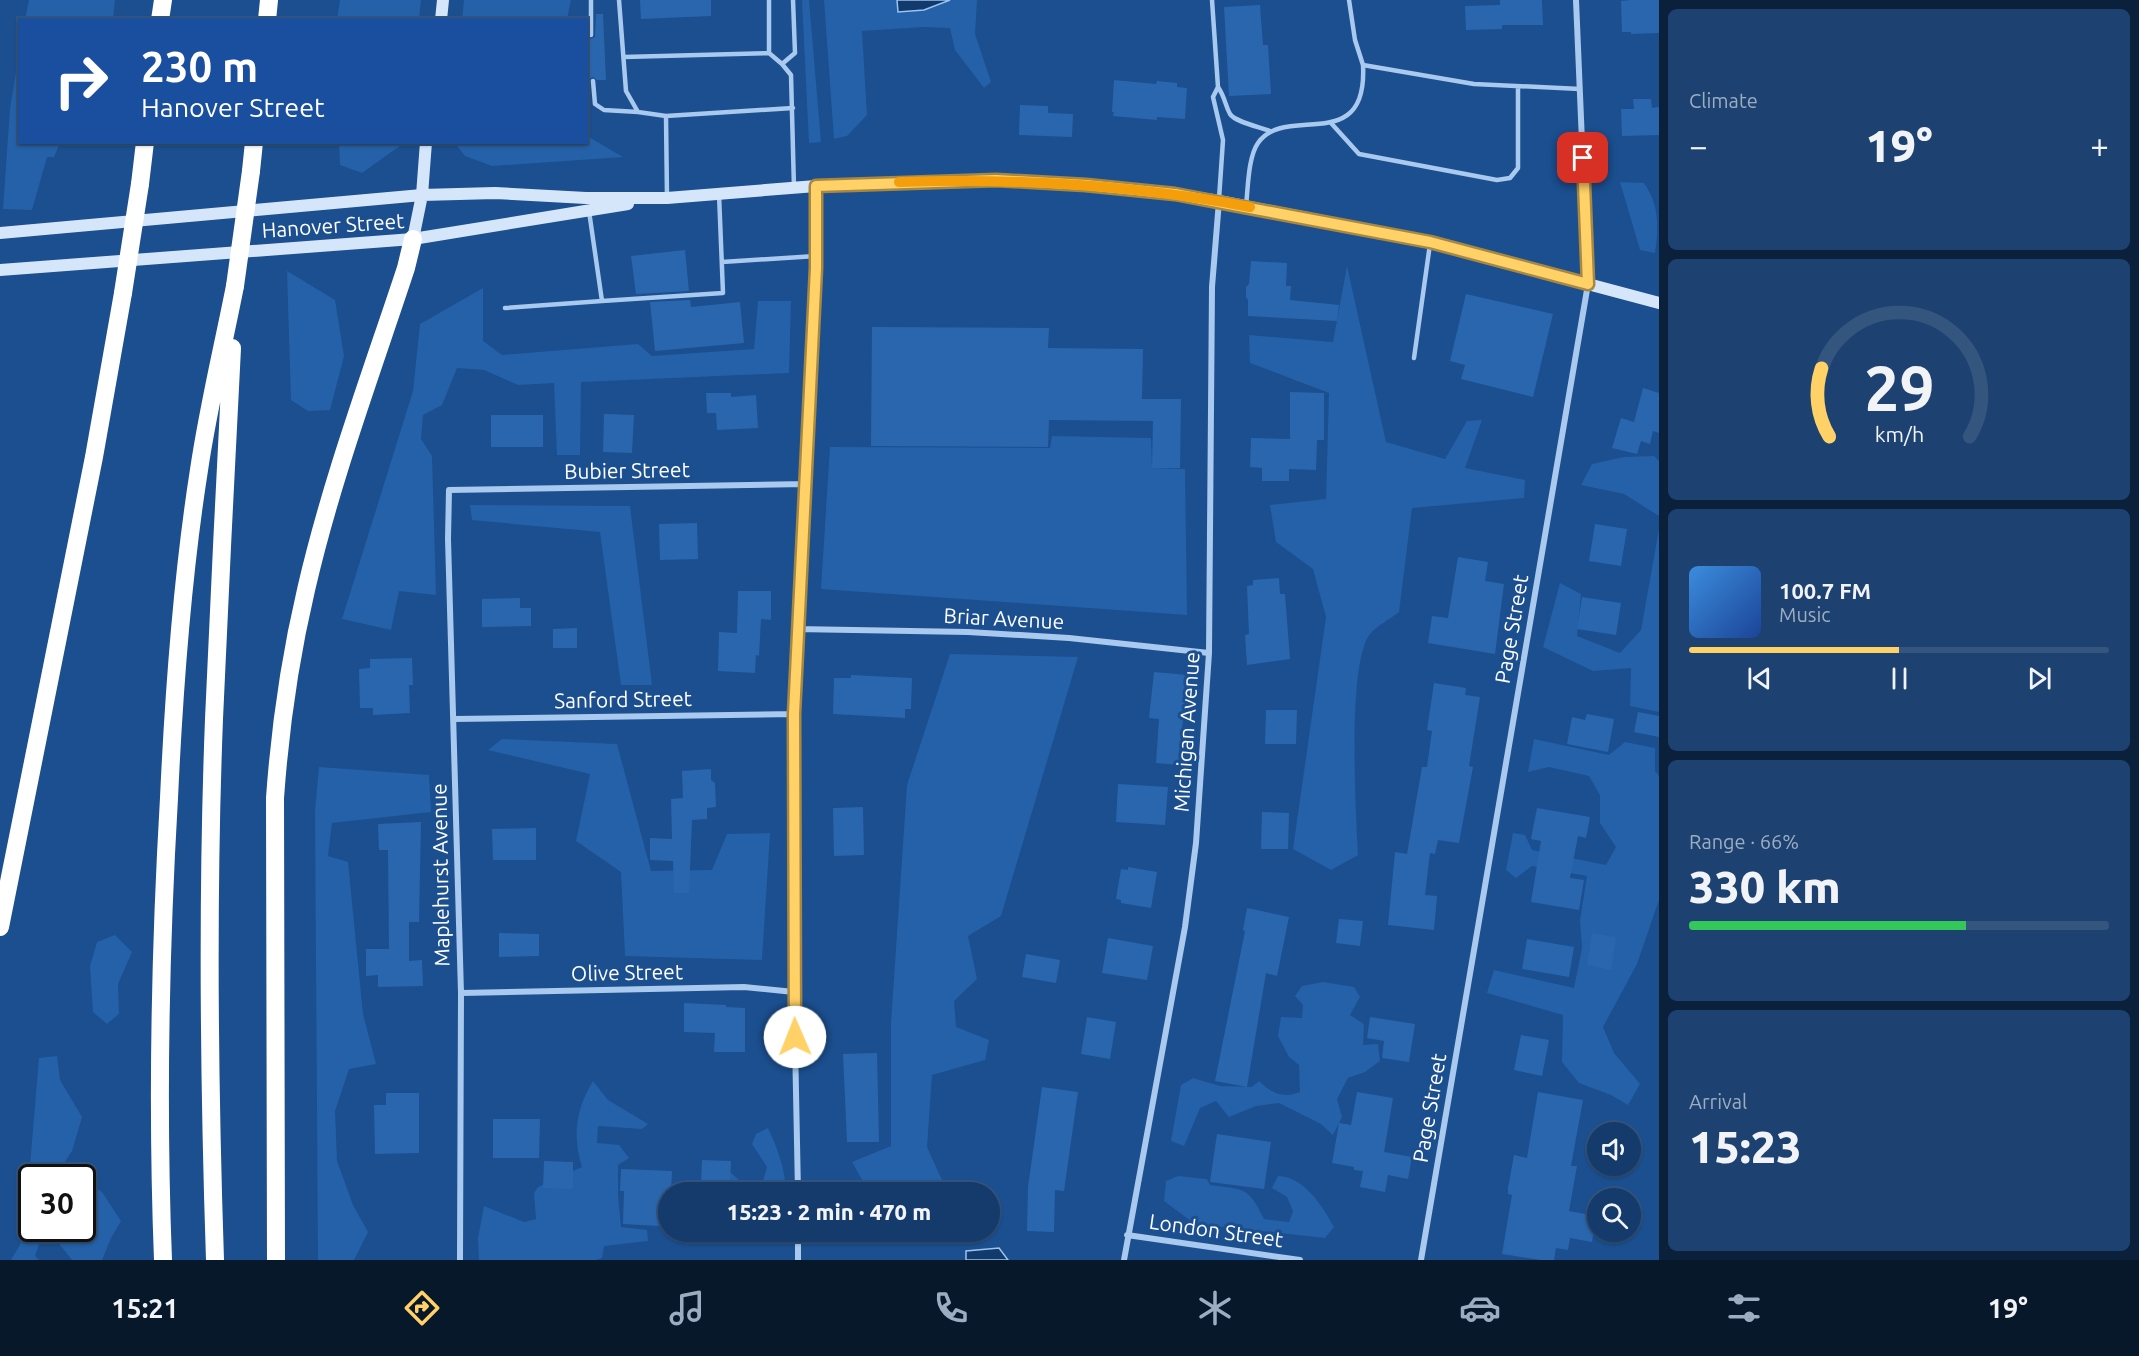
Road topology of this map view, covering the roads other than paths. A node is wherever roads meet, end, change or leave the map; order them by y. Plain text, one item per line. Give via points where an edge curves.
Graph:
1 (163, 0) edge
2 (269, 0) edge
3 (443, 0) edge
4 (591, 0) edge
5 (619, 0) edge
6 (769, 0) edge
7 (793, 0) edge
8 (1212, 0) edge
9 (1349, 0) edge
10 (1576, 0) edge
11 (160, 18) edge
12 (267, 18) edge
13 (441, 18) edge
14 (591, 35) dead end
15 (770, 53) junction
16 (624, 57) junction
17 (782, 64) junction
18 (1363, 65) junction
19 (593, 81) dead end
20 (1218, 87) junction
21 (1518, 87) junction
22 (1580, 89) junction
23 (793, 108) junction
24 (638, 112) junction
25 (666, 116) junction
26 (1331, 123) junction
27 (1270, 131) junction
28 (145, 144) edge
29 (254, 144) edge
30 (426, 144) edge
31 (816, 186) junction
32 (794, 188) junction
33 (719, 194) junction
34 (422, 195) junction
35 (667, 198) junction
36 (1219, 201) junction
37 (587, 204) junction
38 (1246, 206) junction
39 (0, 234) edge
40 (412, 239) junction
41 (1430, 242) junction
42 (816, 256) junction
43 (722, 262) junction
44 (0, 270) edge
45 (1588, 284) junction
46 (235, 286) junction
47 (602, 301) junction
48 (1659, 303) edge
49 (506, 308) dead end
50 (1414, 358) dead end
51 (805, 484) junction
52 (449, 490) joint
53 (796, 629) junction
54 (1209, 653) junction
55 (794, 714) junction
56 (454, 719) junction
57 (0, 927) edge
58 (794, 992) junction
59 (461, 993) junction
60 (798, 1182) edge
61 (1127, 1235) junction
62 (798, 1242) edge
63 (164, 1260) edge
64 (215, 1260) edge
65 (276, 1260) edge
66 (460, 1260) edge
67 (798, 1260) edge
68 (1124, 1260) edge
69 (1300, 1260) edge
70 (1421, 1260) edge

1 - 11 highway
2 - 12 highway
3 - 13 main road
4 - 14 lane
5 - 16 lane
6 - 15 lane
7 - 17 lane via 795,53
8 - 20 lane
9 - 18 lane
10 - 22 street, Page Street
15 - 16 lane
15 - 17 lane
16 - 24 lane via 626,91
17 - 23 lane via 790,75
18 - 21 lane via 1474,84
18 - 26 lane via 1364,83 1356,107
19 - 24 lane via 595,104 604,110
20 - 27 lane via 1238,122
20 - 36 lane via 1213,97 1223,140
21 - 22 lane
21 - 26 lane via 1518,168 1510,178 1497,180 1359,154
22 - 45 street, Page Street
23 - 25 lane
23 - 32 lane
24 - 25 lane
25 - 35 lane
26 - 27 lane
27 - 38 lane via 1258,142 1253,154
28 - 57 highway, bridge via 91,469
29 - 46 highway, bridge
30 - 34 main road
31 - 32 main road, Hanover Street
31 - 36 main road, Hanover Street via 996,180 1086,185
31 - 42 street
32 - 33 main road, Hanover Street
33 - 35 main road, Hanover Street
33 - 43 lane
34 - 37 main road, Hanover Street via 495,193
34 - 39 main road, Hanover Street
34 - 40 main road
35 - 37 main road, Hanover Street
36 - 38 main road, Hanover Street
36 - 54 street, Michigan Avenue via 1212,287
37 - 40 main road, Hanover Street
37 - 47 lane
38 - 41 main road, Hanover Street
40 - 44 main road, Hanover Street
40 - 65 highway via 320,533 305,592 279,738 275,808
41 - 45 main road, Hanover Street
41 - 50 lane
42 - 43 lane
42 - 51 street
43 - 47 lane via 723,293
45 - 48 main road, Hanover Street
45 - 70 street, Page Street
46 - 63 highway via 199,470 172,723 161,1010
46 - 64 highway via 213,743 209,955
47 - 49 lane
51 - 52 street, Bubier Street
51 - 53 street
52 - 56 street, Maplehurst Avenue
53 - 54 street, Briar Avenue via 1069,638
53 - 55 street
54 - 61 street, Michigan Avenue via 1196,843 1185,927
55 - 56 street, Sanford Street
55 - 58 street
56 - 59 street, Maplehurst Avenue
58 - 59 street, Olive Street via 744,987
58 - 60 street
59 - 66 street, Maplehurst Avenue
61 - 68 street, Michigan Avenue
61 - 69 street, London Street
62 - 67 street

